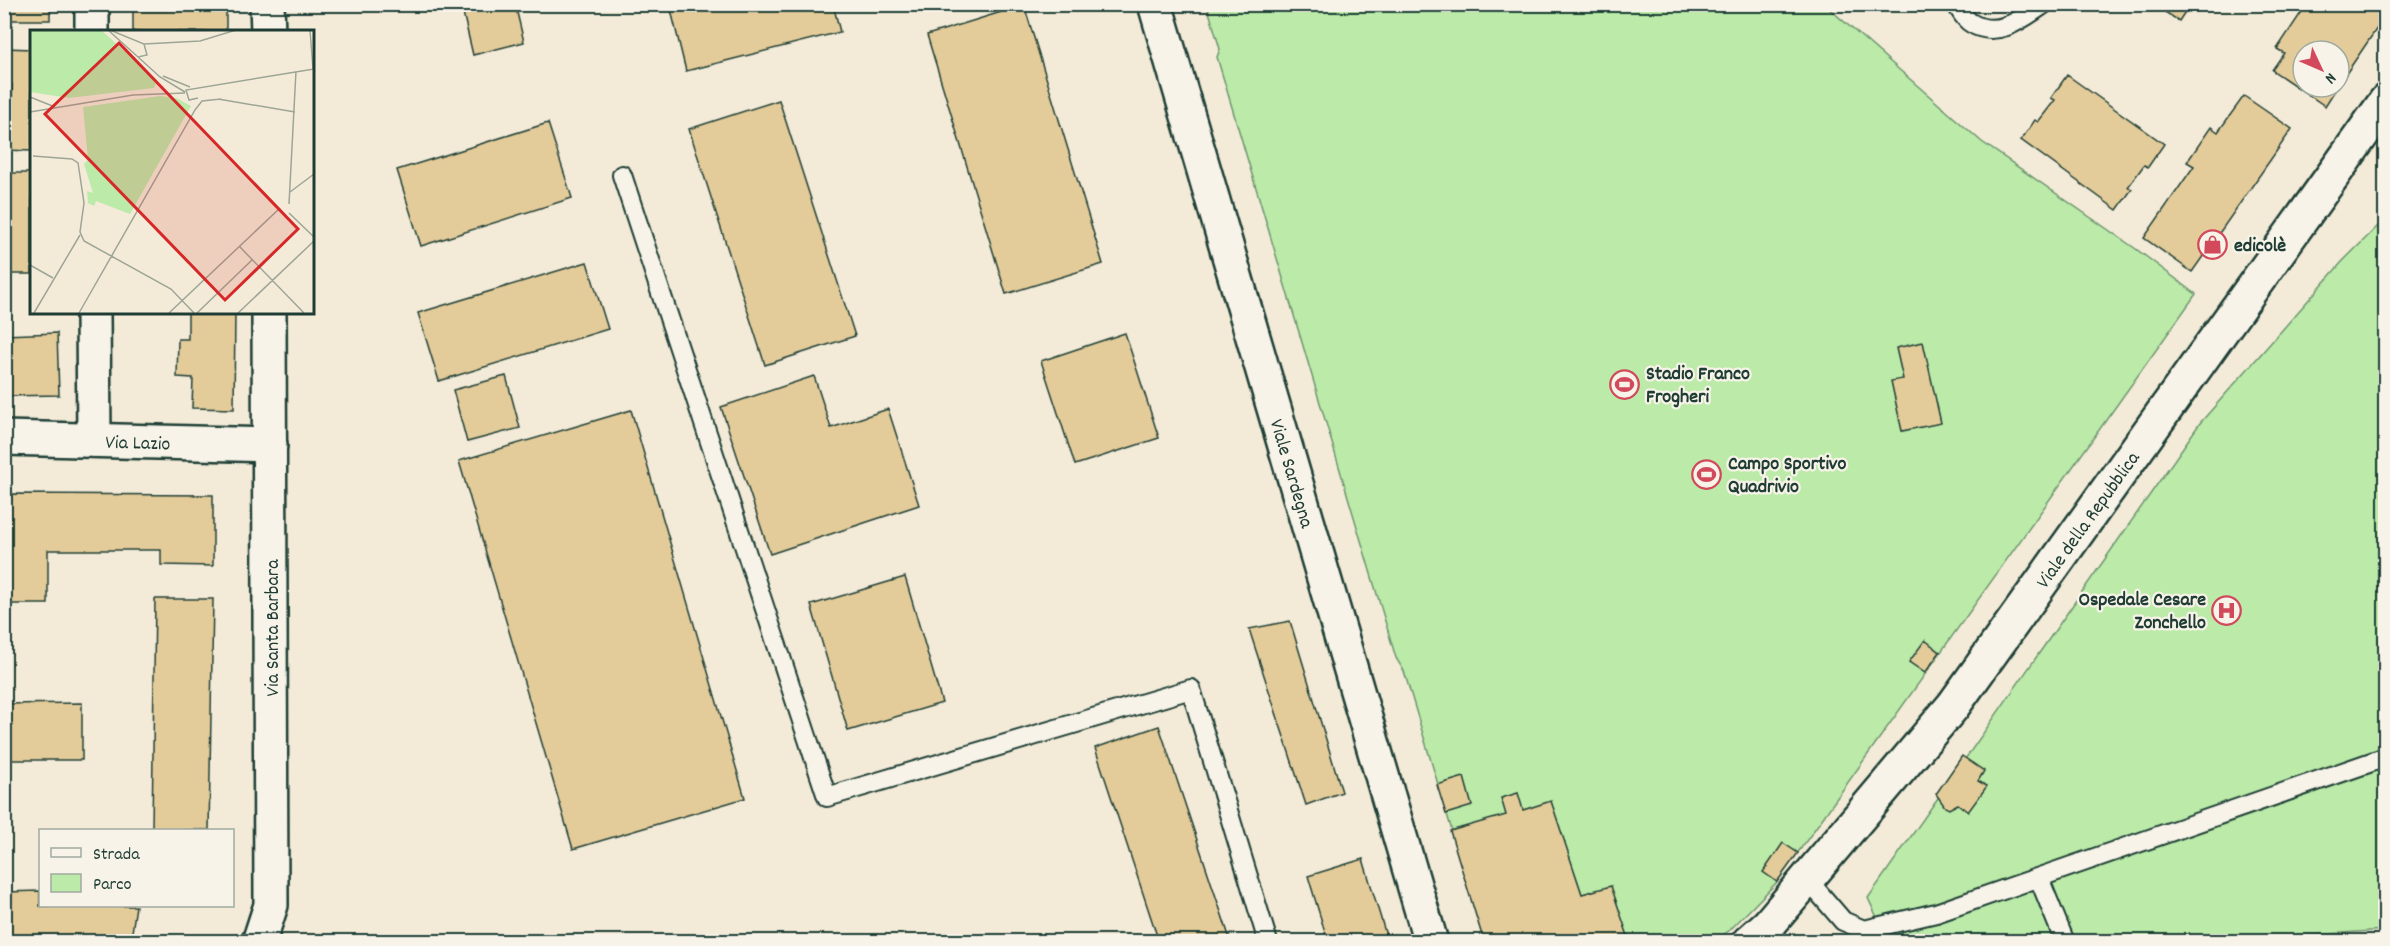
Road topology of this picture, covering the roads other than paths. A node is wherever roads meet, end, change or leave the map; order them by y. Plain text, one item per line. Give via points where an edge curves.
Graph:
1 (92, 4) edge
2 (267, 4) edge
3 (1155, 4) edge
4 (1956, 4) edge
5 (2044, 4) edge
6 (92, 30) edge
7 (267, 30) edge
8 (2384, 107) edge
9 (622, 175) dead end
10 (93, 314) edge
11 (269, 314) edge
12 (4, 438) edge
13 (94, 440) junction
14 (270, 445) junction
15 (2385, 757) edge
16 (2039, 878) junction
17 (1807, 879) junction
18 (1763, 936) edge
19 (259, 942) edge
20 (1268, 942) edge
21 (1431, 942) edge
22 (2065, 942) edge

1 - 6 street
2 - 7 street
3 - 21 street, Viale Sardegna
4 - 5 lane via 1970,23 1995,30 2018,22
8 - 17 street, Viale della Repubblica via 1953,706
9 - 20 lane via 827,797 1191,689
10 - 13 street
11 - 14 street, Via Santa Barbara
12 - 13 street, Via Lazio
13 - 14 street, Via Lazio
14 - 19 street, Via Santa Barbara via 271,905
15 - 16 lane
16 - 17 lane via 1936,913 1864,930 1843,921
16 - 22 lane
17 - 18 street, Viale della Repubblica

